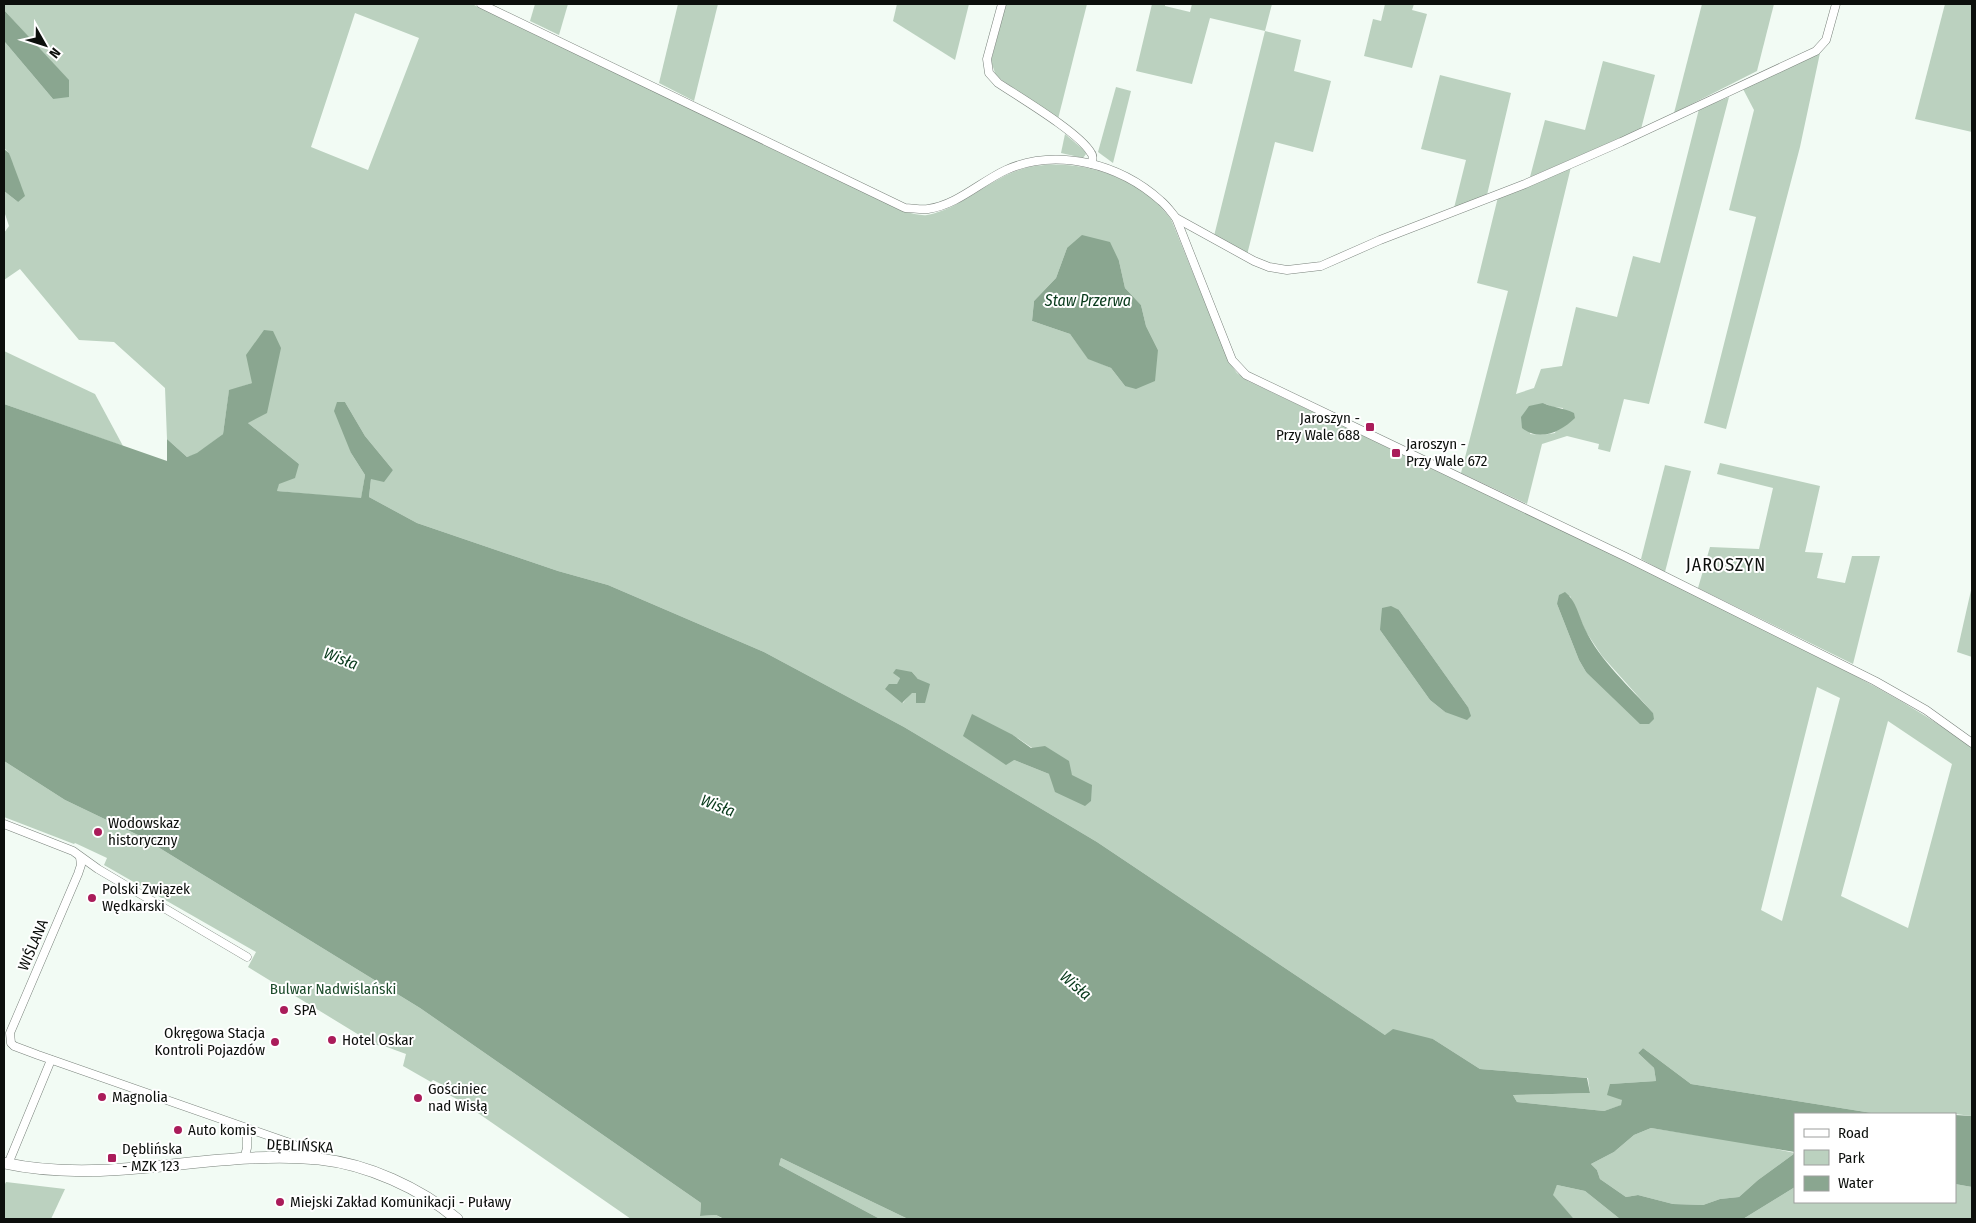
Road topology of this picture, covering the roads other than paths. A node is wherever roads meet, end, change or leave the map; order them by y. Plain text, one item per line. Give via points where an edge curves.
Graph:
1 (481, 4) edge
2 (1002, 4) edge
3 (1836, 4) edge
4 (1092, 164) junction
5 (1176, 218) junction
6 (1972, 743) edge
7 (4, 824) edge
8 (80, 857) junction
9 (247, 957) dead end
10 (10, 1044) edge
11 (51, 1060) junction
12 (247, 1128) junction
13 (321, 1159) junction
14 (244, 1160) junction
15 (6, 1164) edge
16 (457, 1219) edge

1 - 4 street via 905,208 927,210 948,203 1025,162 1051,159
2 - 4 street via 987,59 989,73 998,83 1076,138 1093,155
3 - 5 street via 1826,40 1816,51 1526,184 1321,266 1287,270 1269,267
4 - 5 street via 1137,183 1162,201
5 - 6 street via 1232,360 1246,375 1626,556 1875,681 1926,710
7 - 8 street via 73,851
8 - 9 street
8 - 10 street, WIŚLANA via 78,874 10,1033
10 - 11 street
11 - 12 street
11 - 15 street
12 - 13 street via 304,1148
12 - 14 street
13 - 14 main road, DĘBLIŃSKA
13 - 16 main road, DĘBLIŃSKA via 395,1180
14 - 15 main road, DĘBLIŃSKA via 95,1171 62,1171

